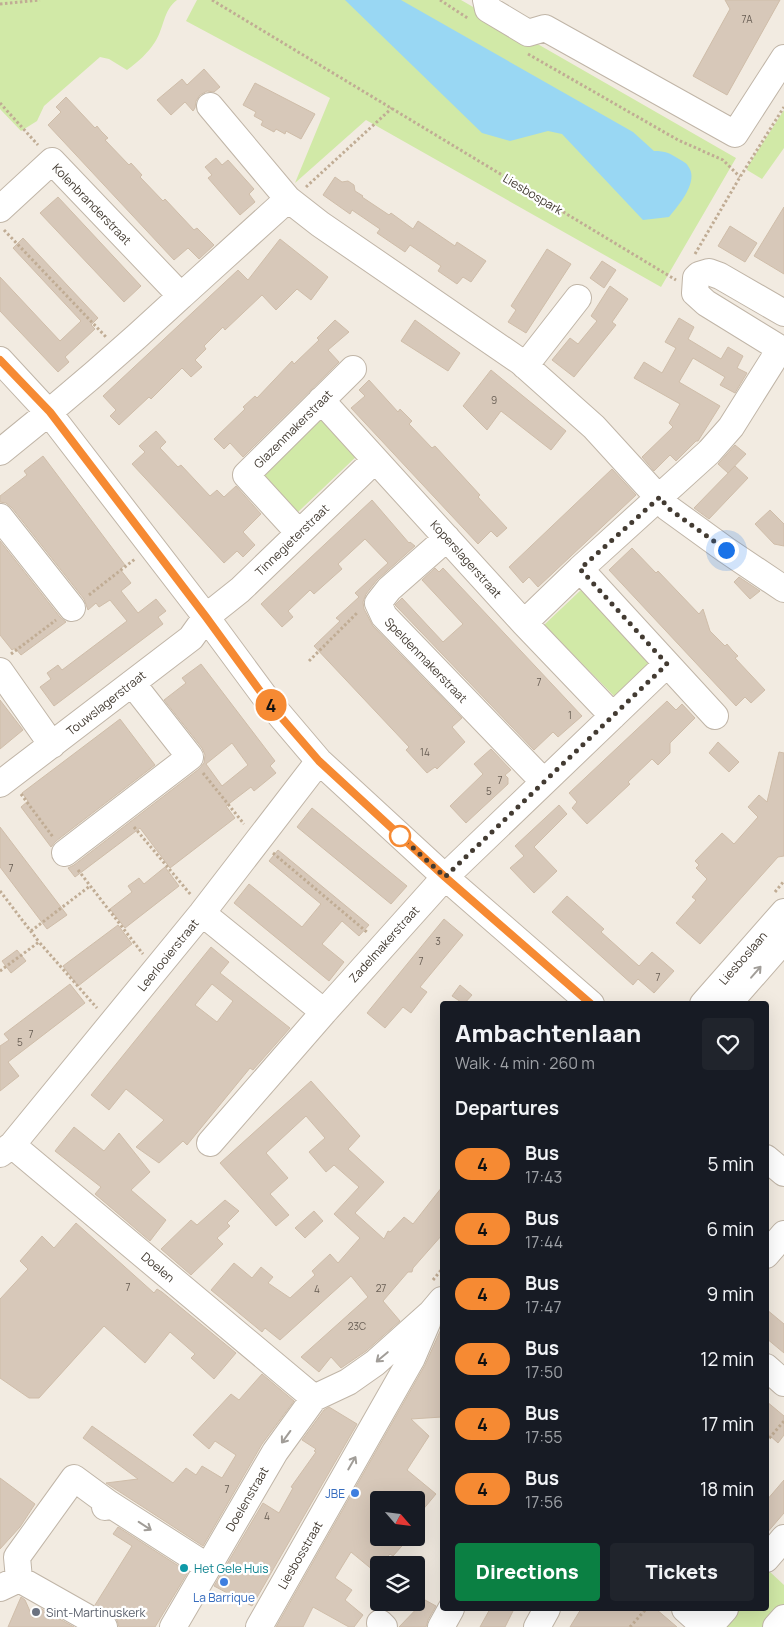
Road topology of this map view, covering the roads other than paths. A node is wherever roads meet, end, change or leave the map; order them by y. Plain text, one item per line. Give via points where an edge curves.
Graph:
1 (486, 0) edge
2 (784, 58) edge
3 (210, 106) dead end
4 (288, 199) junction
5 (0, 209) edge
6 (181, 296) junction
7 (578, 298) dead end
8 (784, 314) edge
9 (782, 350) edge
10 (0, 360) edge
11 (525, 366) junction
12 (353, 369) dead end
13 (321, 400) junction
14 (50, 412) junction
15 (0, 452) edge
16 (375, 460) junction
17 (660, 497) junction
18 (0, 517) edge
19 (299, 533) junction
20 (447, 538) junction
21 (580, 569) junction
22 (784, 590) edge
23 (72, 608) dead end
24 (206, 617) junction
25 (524, 623) junction
26 (667, 664) junction
27 (0, 672) edge
28 (132, 683) junction
29 (613, 716) junction
30 (715, 716) dead end
31 (52, 745) junction
32 (319, 761) junction
33 (4, 781) edge
34 (544, 782) junction
35 (65, 853) road end
36 (445, 877) junction
37 (203, 912) junction
38 (784, 912) edge
39 (784, 940) edge
40 (588, 1001) edge
41 (705, 1001) edge
42 (731, 1001) edge
43 (324, 1012) junction
44 (210, 1143) dead end
45 (6, 1150) edge
46 (769, 1160) edge
47 (784, 1173) edge
48 (784, 1234) edge
49 (769, 1252) edge
50 (437, 1306) edge
51 (769, 1370) edge
52 (348, 1382) junction
53 (784, 1383) edge
54 (314, 1398) junction
55 (385, 1405) junction
56 (208, 1567) junction
57 (9, 1584) edge
58 (450, 1611) edge
59 (546, 1611) edge
60 (687, 1611) edge
61 (722, 1611) edge
62 (784, 1618) edge
63 (102, 1627) edge
64 (173, 1627) edge
65 (259, 1627) edge
66 (441, 1627) edge
67 (537, 1627) edge
68 (704, 1627) edge
69 (709, 1627) edge
70 (776, 1627) edge

1 - 2 street via 488,9 528,33 545,28 735,134
3 - 4 street
4 - 6 street
4 - 11 street
5 - 6 street, Kolenbranderstraat via 52,162
6 - 14 street
7 - 11 street
8 - 9 street via 720,276 710,272 696,278 695,293 706,303
9 - 17 street via 731,427
10 - 14 street
11 - 17 street via 594,427
12 - 13 street, Glazenmakerstraat
13 - 16 street, Koperslagerstraat
13 - 19 street, Glazenmakerstraat via 246,475
14 - 15 street
14 - 24 street
16 - 19 street, Tinnegieterstraat
16 - 20 street, Koperslagerstraat
17 - 21 street
17 - 22 street via 668,508
18 - 23 street
19 - 24 street, Tinnegieterstraat via 240,590
20 - 25 street, Koperslagerstraat
20 - 34 street, Speldenmakerstraat via 389,589 378,604 384,616
21 - 25 street
21 - 26 street
24 - 28 street, Touwslagerstraat via 191,638
24 - 32 street via 268,702
25 - 29 street, Koperslagerstraat
26 - 29 street
26 - 30 street
27 - 31 street
28 - 31 street, Touwslagerstraat
28 - 35 street via 190,757
29 - 34 street
31 - 33 street, Touwslagerstraat
32 - 36 street
32 - 37 street, Leerlooierstraat
34 - 36 street
36 - 40 street
36 - 43 street, Zadelmakerstraat
37 - 43 street
37 - 45 street, Leerlooierstraat
38 - 41 street, Liesboslaan
42 -> 39 street, Liesboslaan
43 - 44 street, Zadelmakerstraat
45 - 54 street, Doelen
46 - 47 street
48 - 49 street
50 -> 52 street, Liesbosstraat via 382,1357
50 - 55 street, Liesbosstraat
51 - 53 street
52 - 54 street, Liesbosstraat
52 - 55 street
54 -> 56 street, Doelenstraat via 275,1452
65 -> 55 street, Liesbosstraat
57 -> 56 street via 17,1557 74,1478 107,1505
56 - 64 street, Doelenstraat via 191,1607
57 - 63 street via 52,1588
58 - 66 street
59 - 67 street
60 - 68 street
61 - 69 street
62 - 70 street

